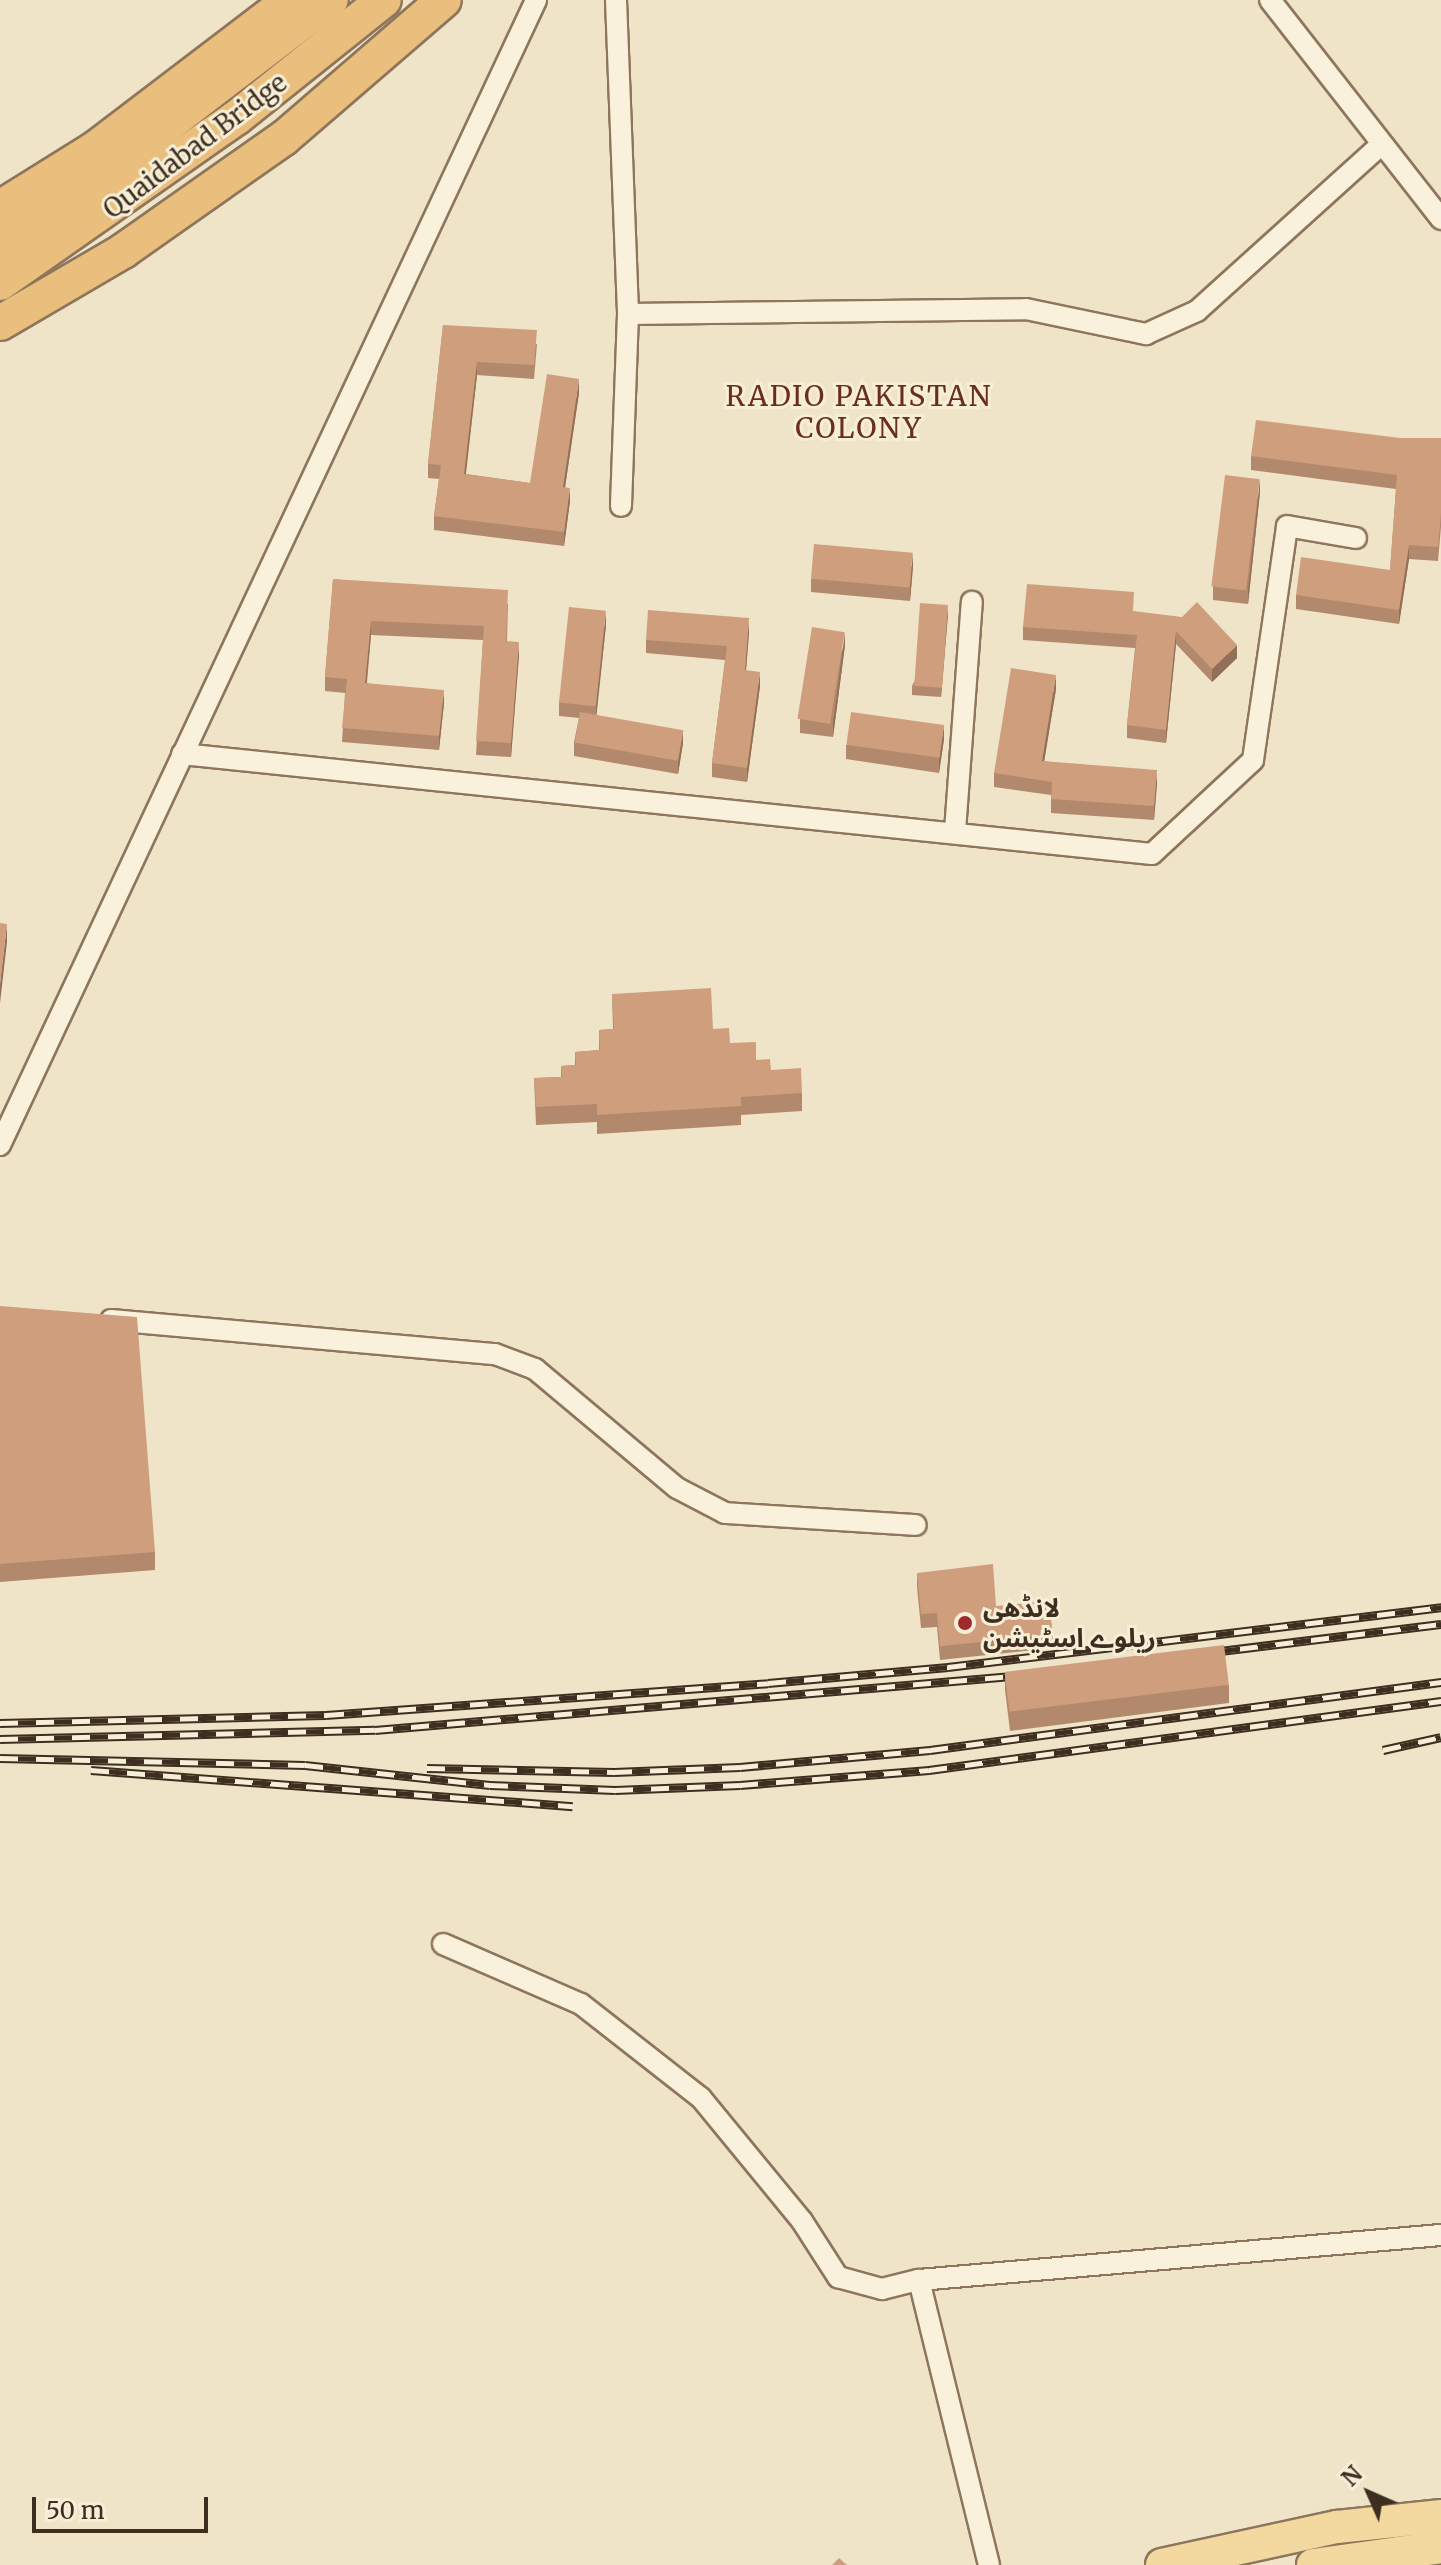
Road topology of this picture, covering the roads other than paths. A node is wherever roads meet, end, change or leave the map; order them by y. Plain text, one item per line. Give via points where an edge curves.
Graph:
1 (290, 0) edge
2 (331, 0) edge
3 (384, 0) edge
4 (444, 0) edge
5 (536, 0) edge
6 (616, 0) edge
7 (1270, 0) edge
8 (1382, 144) junction
9 (0, 208) edge
10 (1441, 219) edge
11 (0, 245) edge
12 (0, 283) edge
13 (628, 314) junction
14 (0, 323) edge
15 (621, 506) dead end
16 (1356, 538) dead end
17 (972, 602) dead end
18 (182, 754) junction
19 (955, 831) junction
20 (0, 1145) edge
21 (95, 1318) edge
22 (916, 1525) dead end
23 (443, 1944) dead end
24 (1441, 2235) edge
25 (919, 2280) junction
26 (1441, 2516) edge
27 (1441, 2547) edge
28 (989, 2565) edge
29 (1162, 2565) edge
30 (1313, 2565) edge

1 - 9 highway via 96,148
2 - 11 highway, Quaidabad Bridge via 86,187
3 - 12 highway, Quaidabad Bridge via 236,118
4 - 14 highway via 284,138 123,251
5 - 18 street
6 - 13 street
7 - 8 street
8 - 10 street
8 - 13 street via 1197,311 1146,334 1026,309
13 - 15 street
16 - 19 street via 1287,526 1253,760 1152,854
17 - 19 street
18 - 19 street
18 - 20 street
21 - 22 street via 495,1354 535,1369 677,1488 725,1513
23 - 25 street via 581,2004 701,2098 802,2221 838,2277 882,2289
24 - 25 street
25 - 28 street
26 - 29 main road via 1337,2527
27 - 30 main road

